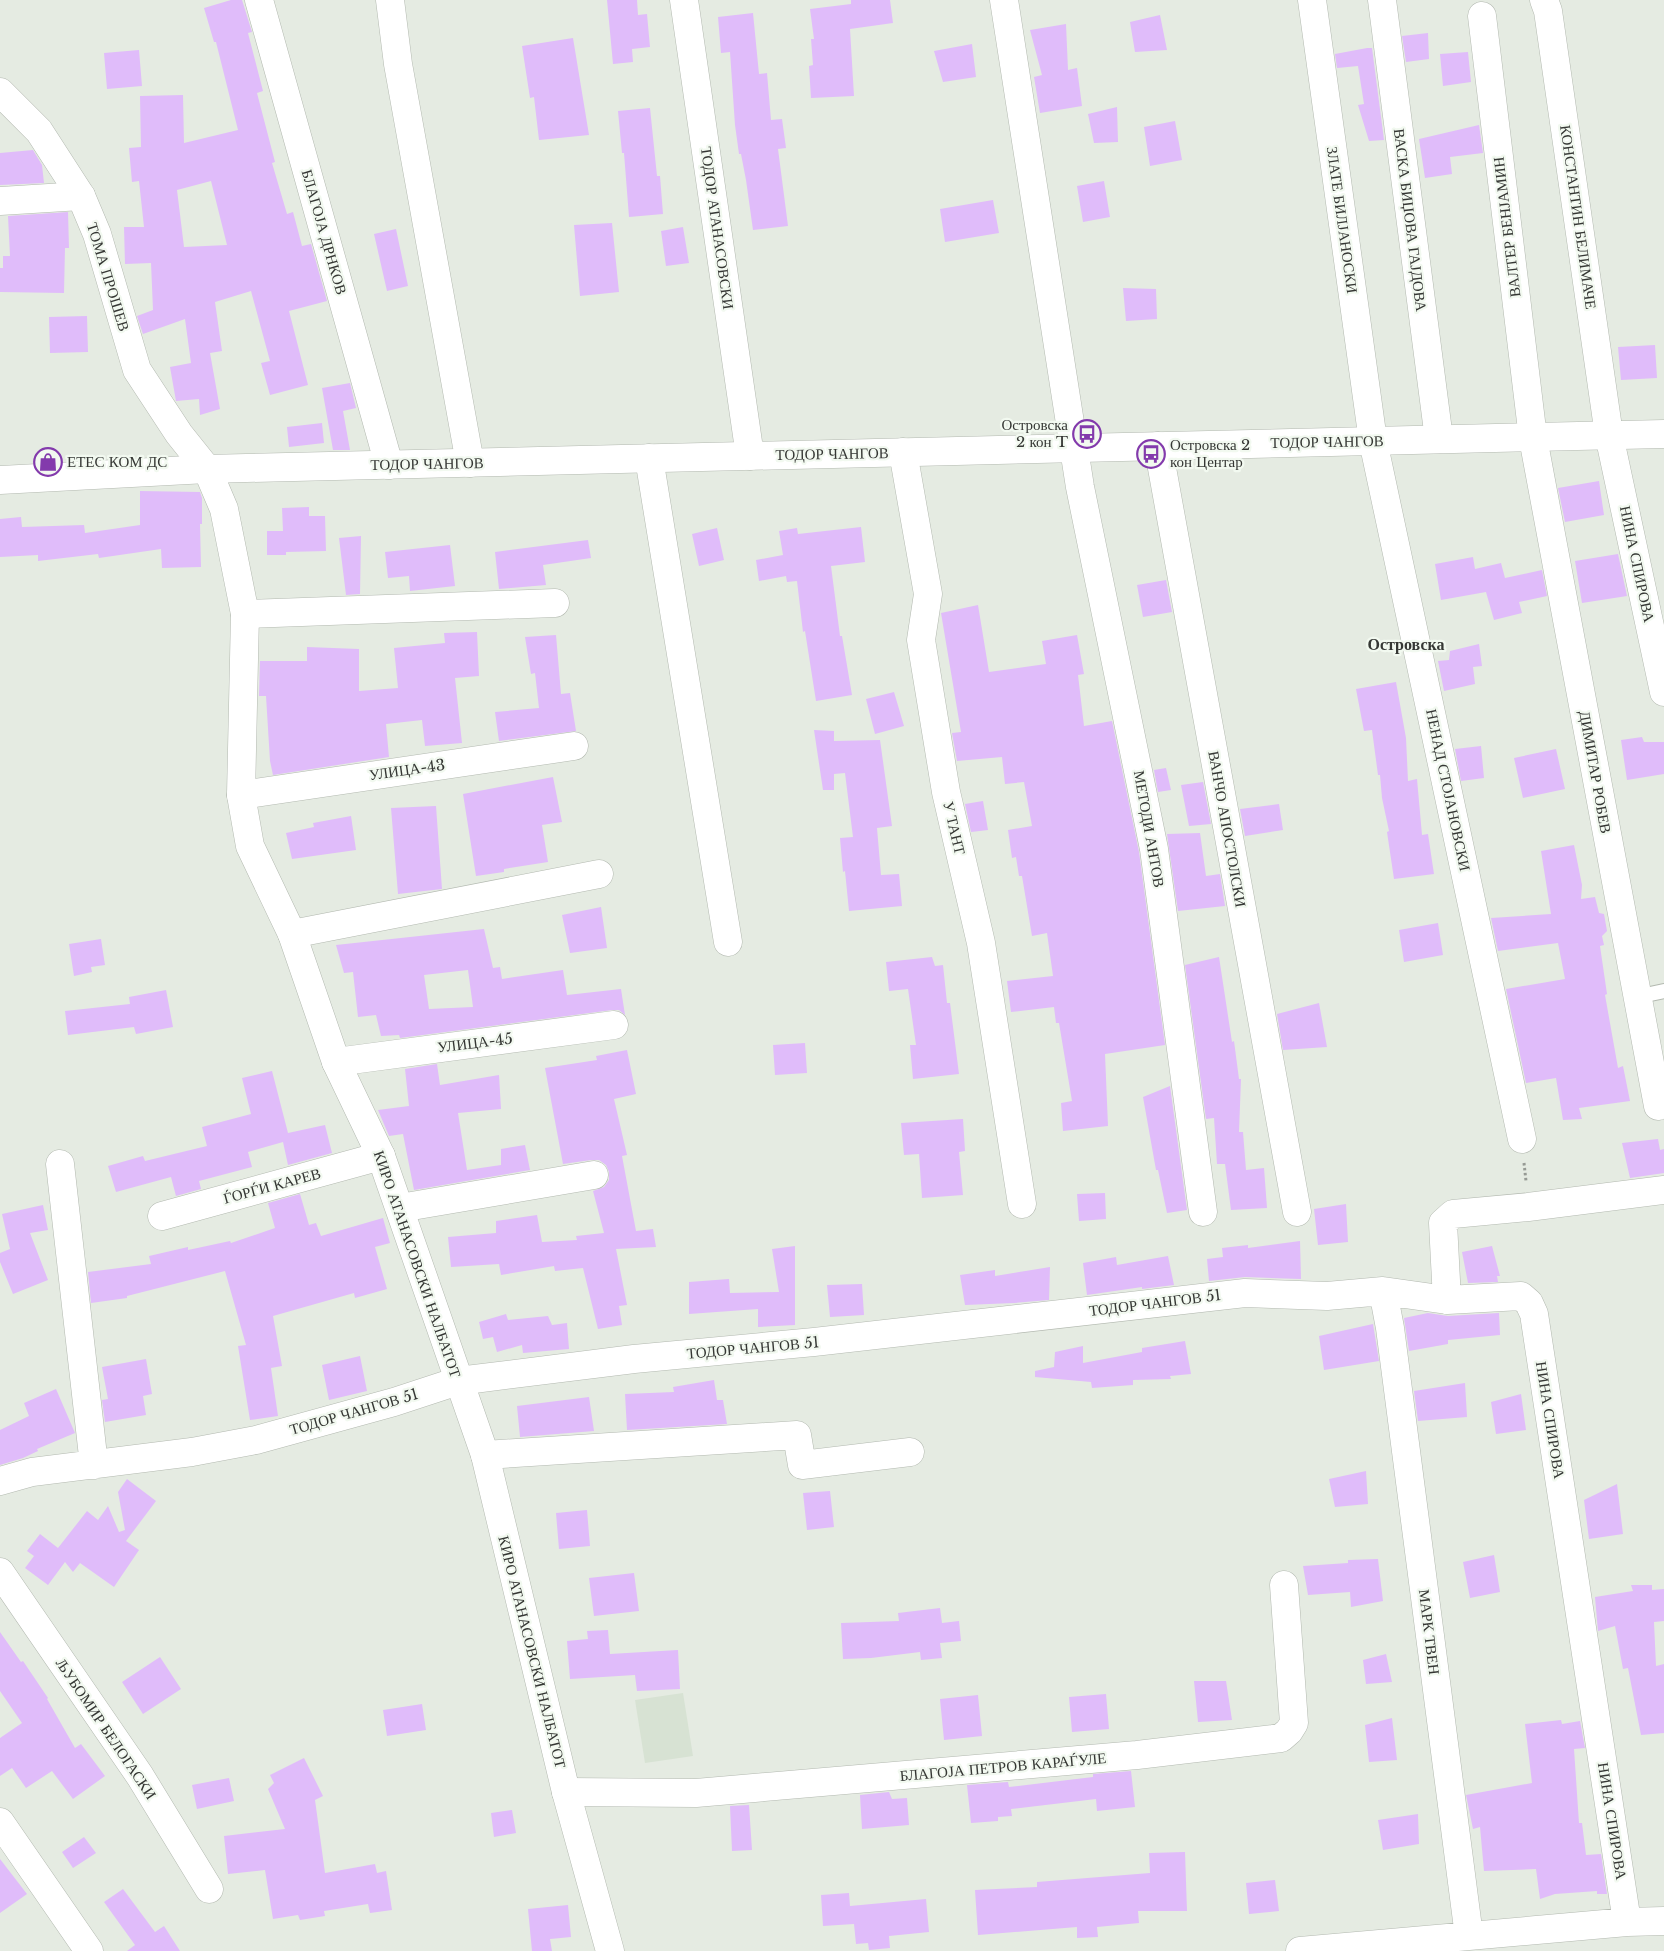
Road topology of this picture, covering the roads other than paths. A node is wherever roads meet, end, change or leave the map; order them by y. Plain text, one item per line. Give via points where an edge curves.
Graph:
1 (259, 0) edge
2 (390, 0) edge
3 (684, 0) edge
4 (1004, 0) edge
5 (1312, 0) edge
6 (1382, 0) edge
7 (1544, 0) edge
8 (1482, 16) dead end
9 (0, 92) edge
10 (80, 196) junction
11 (0, 202) edge
12 (1664, 434) edge
13 (1609, 435) junction
14 (1533, 438) junction
15 (1438, 439) junction
16 (1373, 440) junction
17 (1158, 446) junction
18 (1075, 448) junction
19 (903, 452) junction
20 (750, 456) junction
21 (649, 458) junction
22 (470, 463) junction
23 (390, 465) junction
24 (207, 469) junction
25 (0, 480) edge
26 (555, 603) dead end
27 (245, 614) junction
28 (1664, 692) edge
29 (574, 746) dead end
30 (241, 795) junction
31 (599, 874) dead end
32 (292, 934) junction
33 (728, 942) dead end
34 (1664, 991) edge
35 (1636, 997) junction
36 (614, 1025) dead end
37 (336, 1062) junction
38 (1658, 1106) dead end
39 (1522, 1139) road end
40 (382, 1156) junction
41 (60, 1164) dead end
42 (594, 1176) dead end
43 (1664, 1190) edge
44 (1022, 1204) dead end
45 (400, 1208) junction
46 (1203, 1212) dead end
47 (1297, 1212) dead end
48 (162, 1216) dead end
49 (1383, 1291) junction
50 (1447, 1300) junction
51 (458, 1381) junction
52 (910, 1452) dead end
53 (485, 1456) junction
54 (94, 1465) junction
55 (0, 1481) edge
56 (0, 1572) edge
57 (1284, 1585) dead end
58 (566, 1792) junction
59 (0, 1822) edge
60 (209, 1889) dead end
61 (1664, 1921) edge
62 (1627, 1922) junction
63 (1468, 1936) junction
64 (89, 1951) edge
65 (610, 1951) edge
66 (1300, 1951) edge

1 - 23 street, БЛАГОЈА ДРНКОВ
2 - 22 street via 398,64
3 - 20 street, ТОДОР АТАНАСОВСКИ
4 - 18 street
5 - 16 street, ЗЛАТЕ БИЛЈАНОСКИ
6 - 15 street, ВАСКА БИЏОВА ГАЈДОВА
7 - 13 street, КОНСТАНТИН БЕЛИМАЧЕ
8 - 14 street, ВАЛТЕР БЕНЈАМИН
9 - 10 street, ТОМА ПРОШЕВ via 39,131
10 - 11 street
10 - 24 street, ТОМА ПРОШЕВ via 97,234 137,370 179,434
12 - 13 street, ТОДОР ЧАНГОВ
13 - 14 street, ТОДОР ЧАНГОВ
13 - 28 street, НИНА СПИРОВА
14 - 15 street, ТОДОР ЧАНГОВ
14 - 35 street, ДИМИТАР РОБЕВ
15 - 16 street, ТОДОР ЧАНГОВ
16 - 17 street, ТОДОР ЧАНГОВ
16 - 39 street, НЕНАД СТОЈАНОВСКИ
17 - 18 street, ТОДОР ЧАНГОВ
17 - 47 street, ВАНЧО АПОСТОЛСКИ
18 - 19 street, ТОДОР ЧАНГОВ
18 - 46 street, МЕТОДИ АНТОВ via 1080,487 1154,849
19 - 20 street, ТОДОР ЧАНГОВ
19 - 44 street, У ТАНТ via 928,594 922,640 946,792 980,943
20 - 21 street, ТОДОР ЧАНГОВ
21 - 22 street, ТОДОР ЧАНГОВ
21 - 33 street
22 - 23 street, ТОДОР ЧАНГОВ
23 - 24 street, ТОДОР ЧАНГОВ
24 - 25 street, ТОДОР ЧАНГОВ
24 - 27 street, КИРО АТАНАСОВСКИ НАЛБАТОТ via 224,509
26 - 27 street
27 - 30 street, КИРО АТАНАСОВСКИ НАЛБАТОТ
29 - 30 street, УЛИЦА-43
30 - 32 street, КИРО АТАНАСОВСКИ НАЛБАТОТ via 250,846
31 - 32 street
32 - 37 street, КИРО АТАНАСОВСКИ НАЛБАТОТ
34 - 35 lane
35 - 38 street, ДИМИТАР РОБЕВ
36 - 37 street, УЛИЦА-45
37 - 40 street, КИРО АТАНАСОВСКИ НАЛБАТОТ
40 - 45 street, КИРО АТАНАСОВСКИ НАЛБАТОТ
40 - 48 street, ЃОРЃИ КАРЕВ
41 - 54 street
42 - 45 street
43 - 50 street via 1453,1214 1443,1223
45 - 51 street, КИРО АТАНАСОВСКИ НАЛБАТОТ
49 - 50 street, ТОДОР ЧАНГОВ 51
49 - 51 street, ТОДОР ЧАНГОВ 51 via 1327,1296 1245,1293
49 - 63 street, МАРК ТВЕН
50 - 62 street, НИНА СПИРОВА via 1521,1296 1534,1314
51 - 53 street, КИРО АТАНАСОВСКИ НАЛБАТОТ
51 - 54 street, ТОДОР ЧАНГОВ 51 via 256,1440
52 - 53 street via 802,1465 797,1435
53 - 58 street, КИРО АТАНАСОВСКИ НАЛБАТОТ
54 - 55 street, ТОДОР ЧАНГОВ 51 via 32,1472
56 - 60 street, ЉУБОМИР БЕЛОГАСКИ via 140,1776
57 - 58 street, БЛАГОЈА ПЕТРОВ КАРАЃУЛЕ via 1294,1723 1282,1738 1137,1755 696,1793
58 - 65 street, КИРО АТАНАСОВСКИ НАЛБАТОТ
59 - 64 street
61 - 62 street
62 - 63 street
63 - 66 street

